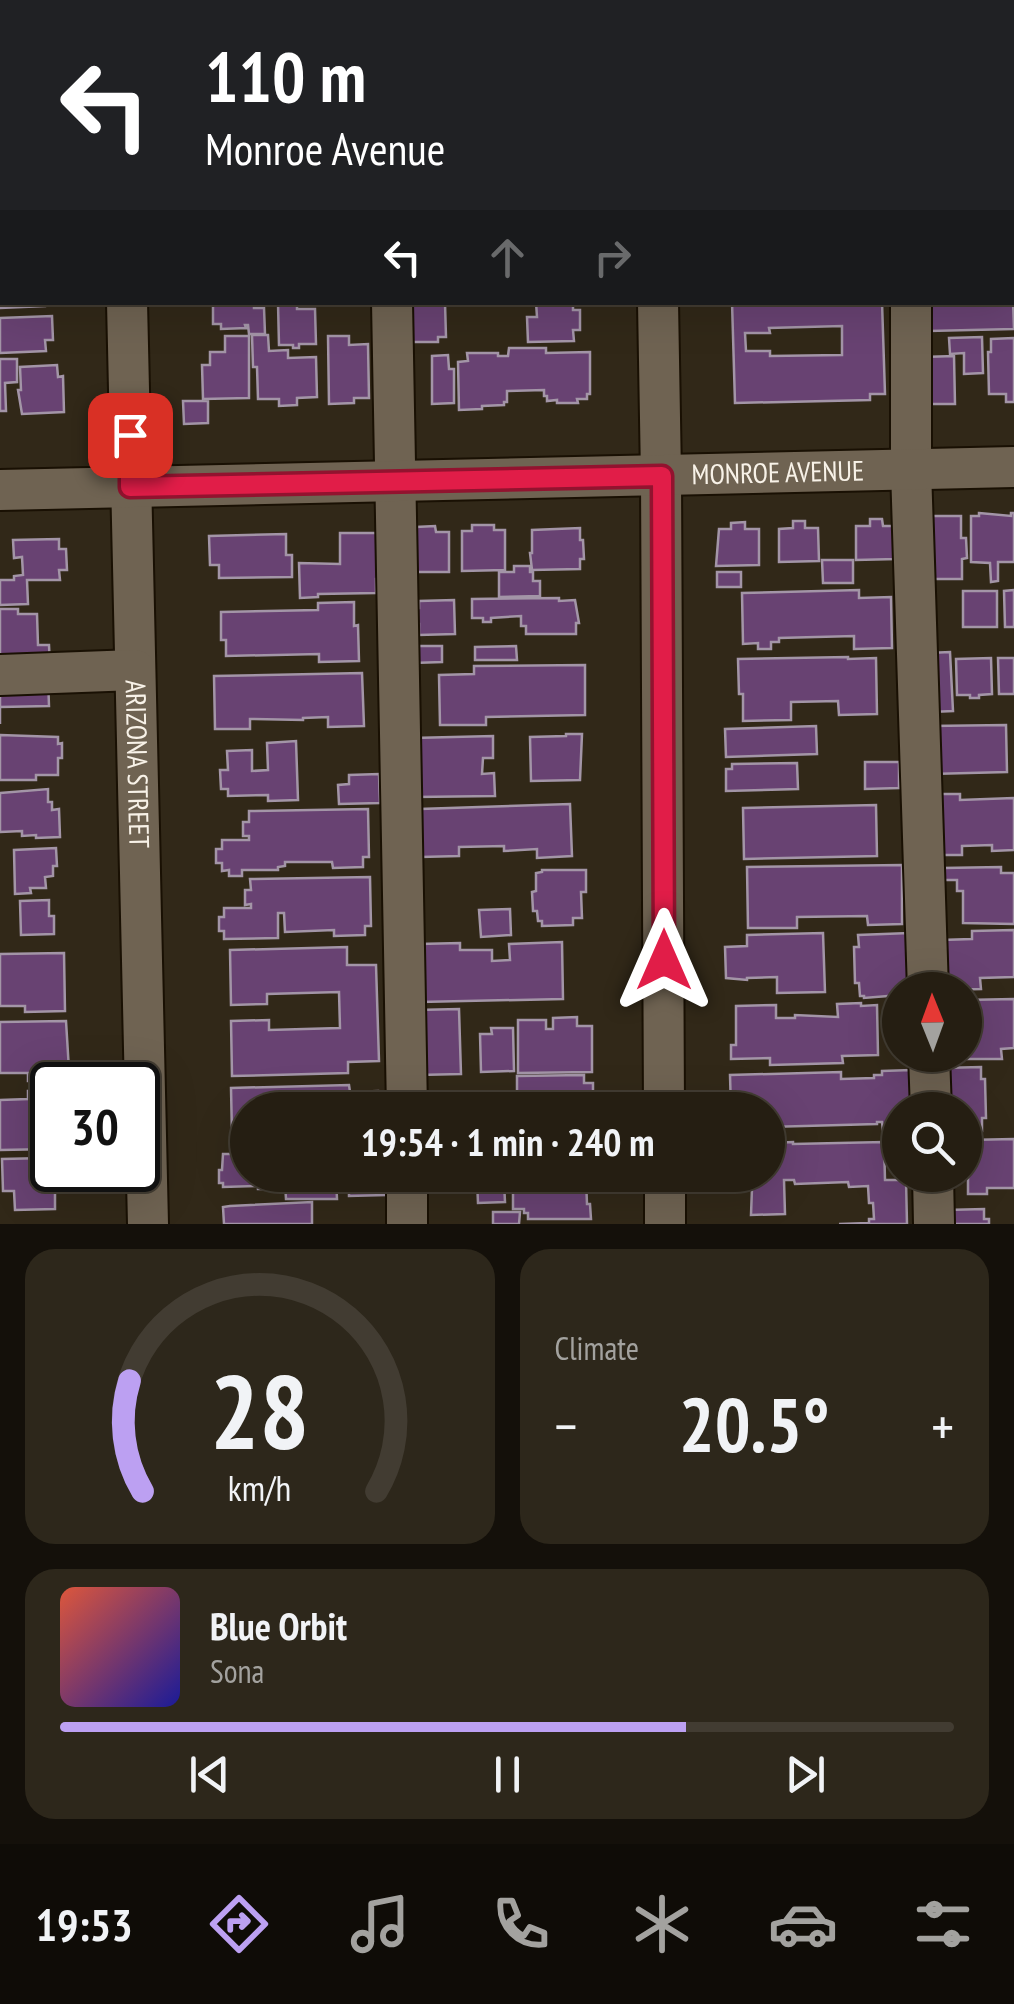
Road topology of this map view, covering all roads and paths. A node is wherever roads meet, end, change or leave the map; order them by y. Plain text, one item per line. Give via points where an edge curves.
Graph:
1 (127, 305) edge
2 (392, 305) edge
3 (658, 305) edge
4 (911, 305) edge
5 (1014, 467) edge
6 (911, 470) junction
7 (662, 476) junction
8 (396, 482) junction
9 (130, 487) junction
10 (0, 490) edge
11 (135, 670) junction
12 (0, 674) edge
13 (927, 972) edge
14 (407, 1092) edge
15 (664, 1092) edge
16 (407, 1192) edge
17 (665, 1192) edge
18 (933, 1192) edge
19 (148, 1224) edge
20 (407, 1224) edge
21 (665, 1224) edge
22 (934, 1224) edge

1 - 9 street, ARIZONA STREET
2 - 8 street
3 - 7 street
4 - 6 street
5 - 6 street, MONROE AVENUE
6 - 7 street, MONROE AVENUE
6 - 13 street
7 - 8 street, MONROE AVENUE
7 - 15 street
8 - 9 street, MONROE AVENUE
8 - 14 street
9 - 10 street, MONROE AVENUE
9 - 11 street, ARIZONA STREET
11 - 12 street
11 - 19 street, ARIZONA STREET
16 - 20 street
17 - 21 street
18 - 22 street

